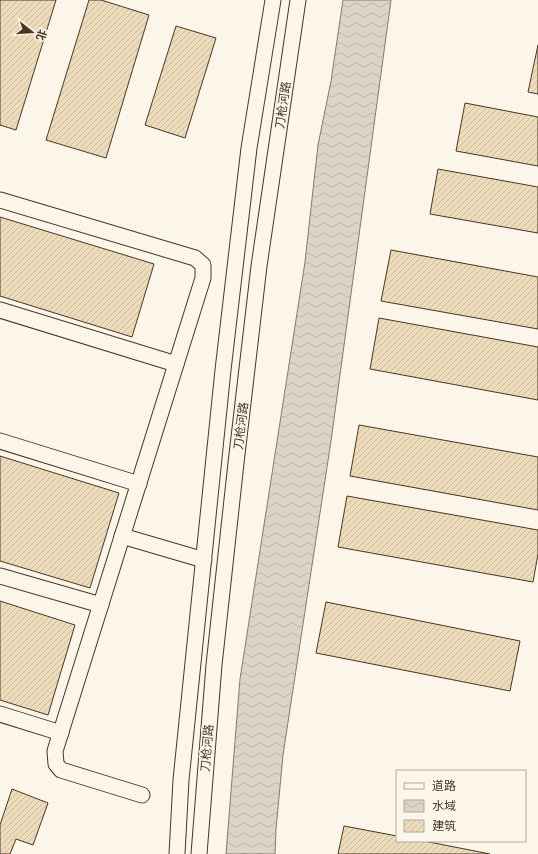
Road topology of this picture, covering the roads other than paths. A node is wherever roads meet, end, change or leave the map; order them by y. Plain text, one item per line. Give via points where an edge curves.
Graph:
1 (274, 0) edge
2 (298, 0) edge
3 (0, 200) edge
4 (0, 310) edge
5 (176, 364) junction
6 (0, 441) edge
7 (139, 484) junction
8 (122, 536) junction
9 (204, 560) junction
10 (0, 576) edge
11 (101, 605) junction
12 (0, 714) edge
13 (61, 733) junction
14 (142, 795) dead end
15 (177, 854) edge
16 (199, 854) edge

1 - 9 street, 刀枪河路 via 249,148
2 - 16 street, 刀枪河路 via 260,266 237,455 214,665
3 - 5 street via 194,258 203,265 202,278
4 - 5 street
5 - 7 street
6 - 7 street
7 - 8 street
8 - 9 street
8 - 11 street
9 - 15 street, 刀枪河路 via 181,780
10 - 11 street
11 - 13 street
12 - 13 street
13 - 14 street via 55,752 56,764 61,770

